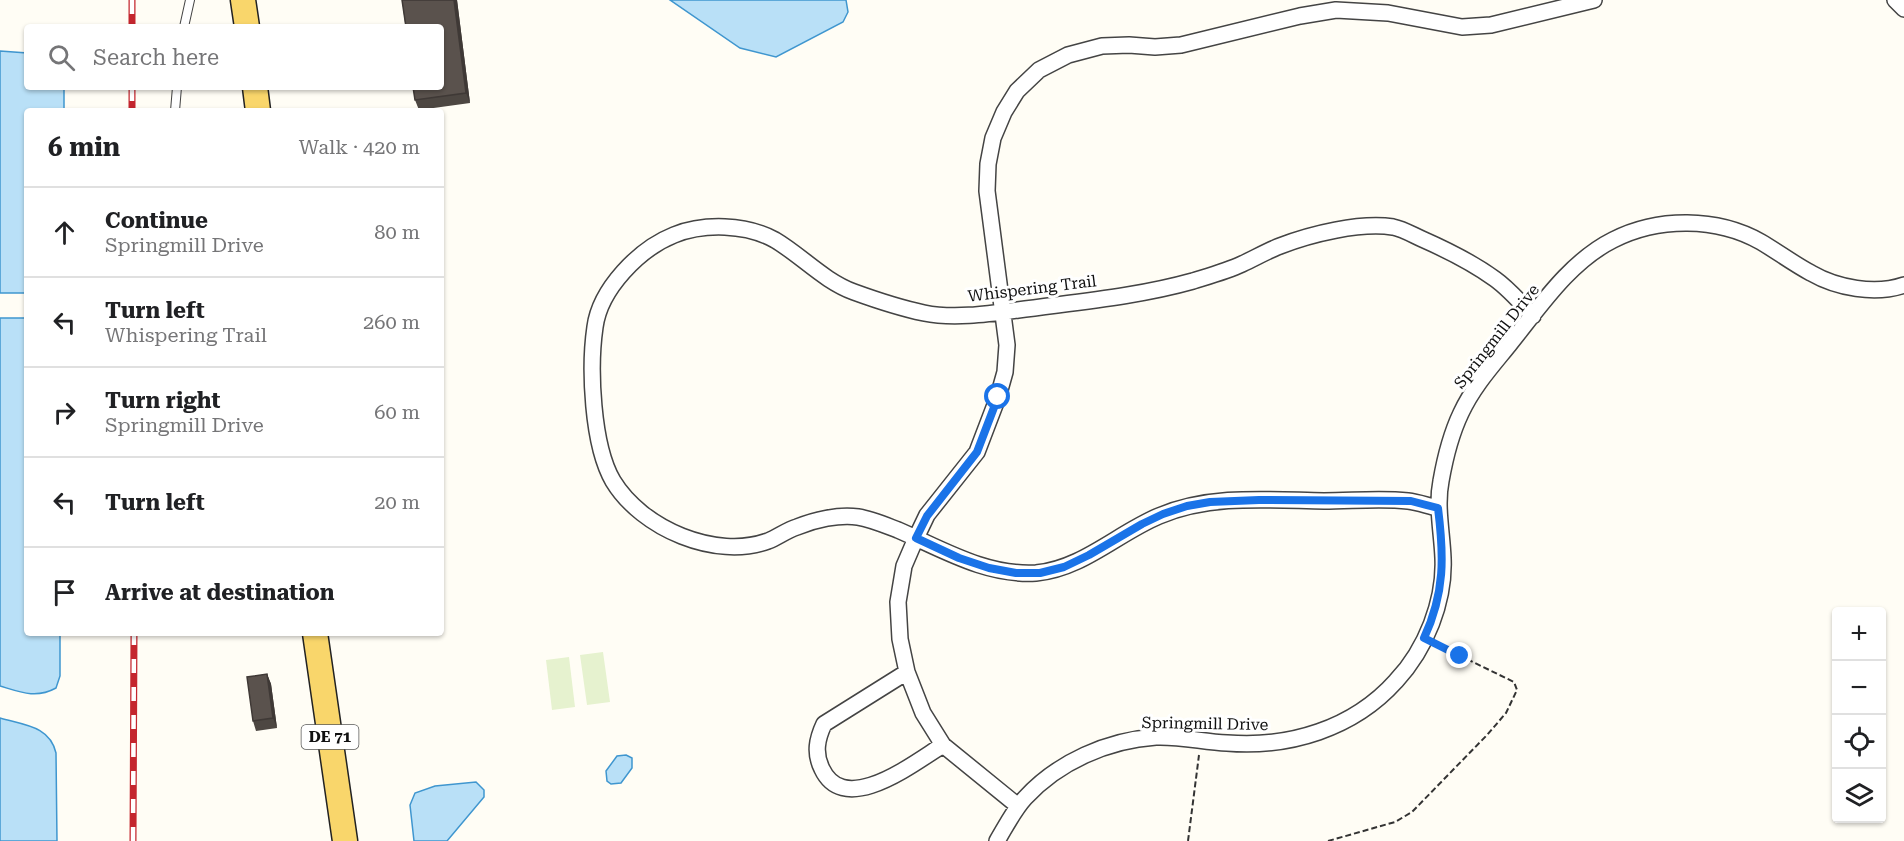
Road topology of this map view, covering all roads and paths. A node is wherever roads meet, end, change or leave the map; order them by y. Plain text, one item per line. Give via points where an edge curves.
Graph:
1 (190, 0) edge
2 (243, 0) edge
3 (1297, 0) edge
4 (1594, 0) edge
5 (1895, 0) edge
6 (1576, 2) edge
7 (1904, 9) edge
8 (1300, 16) junction
9 (185, 24) edge
10 (247, 24) edge
11 (177, 90) edge
12 (255, 90) edge
13 (175, 108) edge
14 (258, 108) edge
15 (1904, 285) edge
16 (1002, 312) junction
17 (1533, 316) junction
18 (1438, 508) junction
19 (916, 538) junction
20 (315, 636) edge
21 (1424, 638) junction
22 (907, 672) junction
23 (1201, 741) junction
24 (943, 745) junction
25 (1018, 806) junction
26 (345, 841) edge
27 (997, 841) edge
28 (1188, 841) edge
29 (1328, 841) edge

1 - 9 lane
2 - 10 main road
3 - 8 street
4 - 6 street
5 - 7 street
6 - 8 street via 1491,25 1462,27 1358,10
8 - 16 street via 1181,45 1102,46 1068,55 1039,70 1017,91 993,138 988,164 987,190
11 - 13 lane
12 - 14 main road
15 - 17 street, Springmill Drive via 1868,290 1838,285 1736,231 1707,224 1676,224 1645,227 1591,253
16 - 17 street, Whispering Trail via 1149,292 1236,267 1282,245 1319,234 1350,228 1395,227 1499,281
16 - 19 street via 1007,345 1005,372 987,427 977,452 927,516
16 - 19 street, Whispering Trail via 929,314 890,304 846,290 773,239 750,231 708,226 671,236 643,254 613,282 596,319 592,357 600,447 614,482 637,509 693,541 726,547 767,542 820,520 855,516
17 - 18 street, Springmill Drive via 1473,390 1460,414 1440,483
18 - 19 street, Whispering Trail via 1411,501 1210,502 1163,514 1064,567 1040,573 989,568
18 - 21 street, Springmill Drive via 1443,563 1440,593
19 - 22 street via 904,566 898,602
20 - 26 main road, DE 71
21 - 23 street, Springmill Drive via 1396,681 1374,702 1324,731 1256,745
21 - 29 path via 1514,682 1516,690 1506,713 1412,812 1395,822
22 - 24 street via 923,712
22 - 24 street via 824,724 816,748 823,772 840,786 862,788 881,782
23 - 25 street, Springmill Drive via 1161,736 1102,748 1046,779
23 - 28 path
24 - 25 street
25 - 27 street, Springmill Drive

